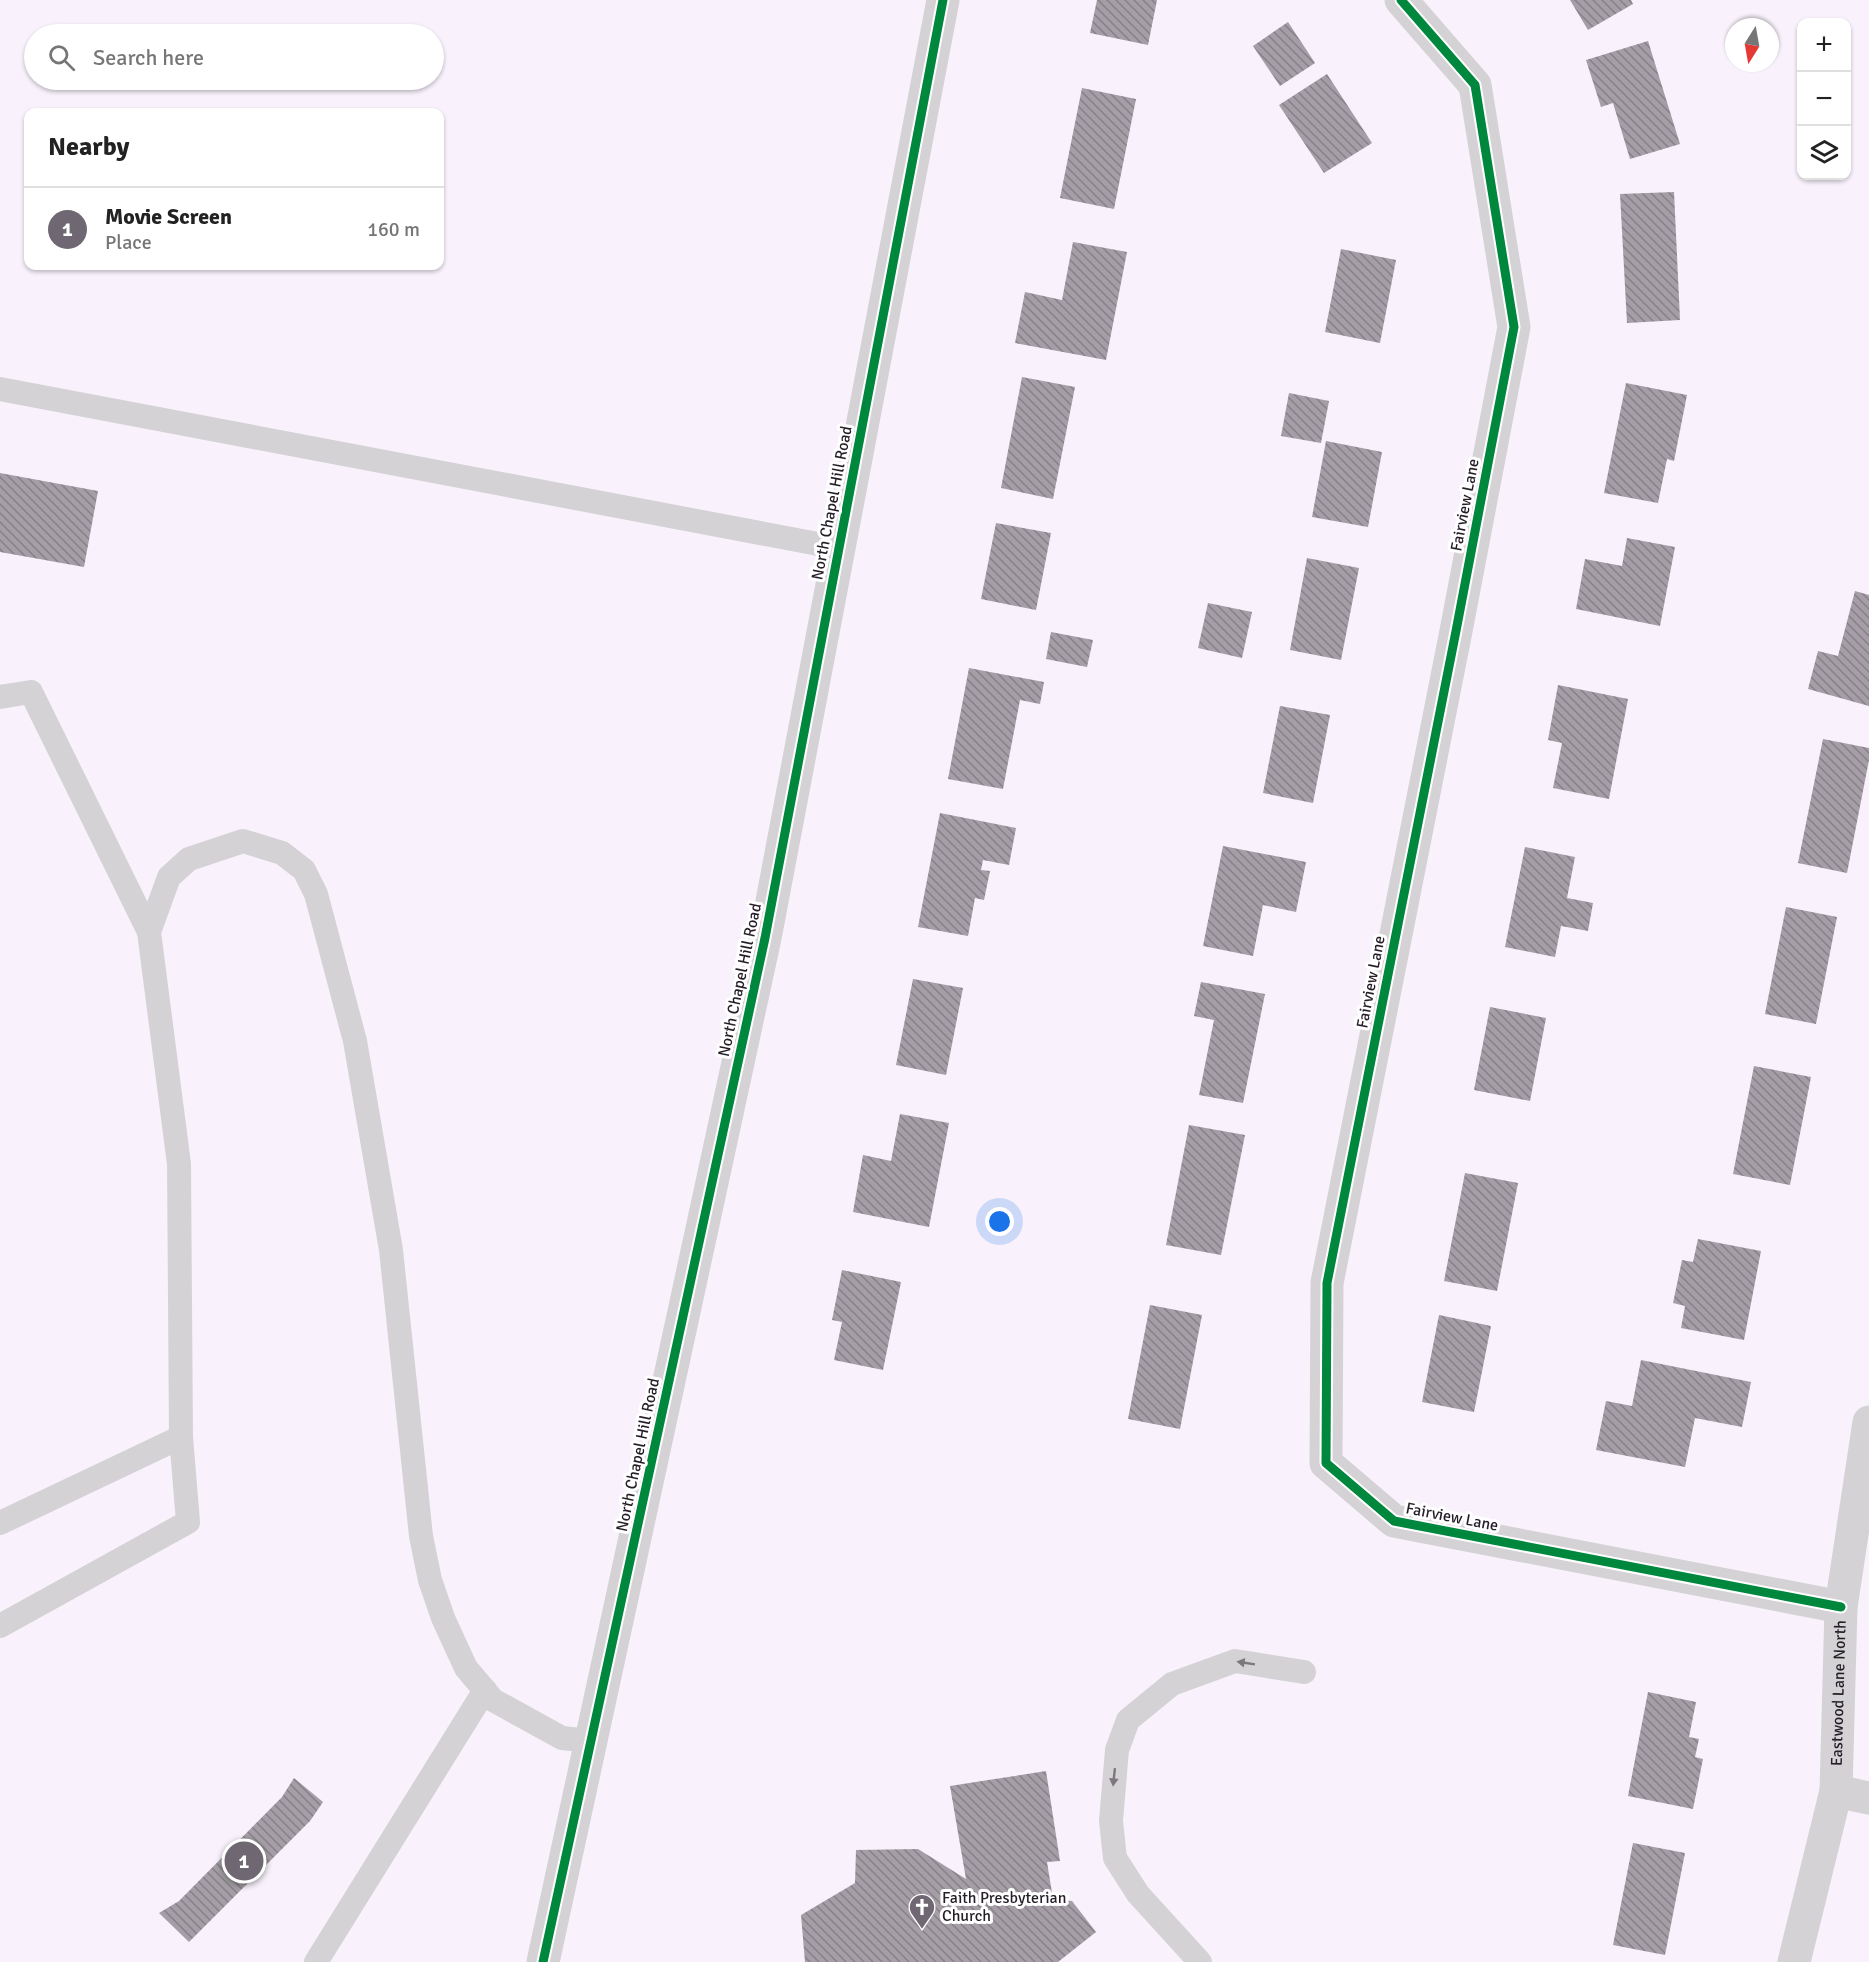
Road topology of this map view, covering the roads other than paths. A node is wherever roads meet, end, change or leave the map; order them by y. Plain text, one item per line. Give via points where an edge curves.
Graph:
1 (943, 0) edge
2 (1401, 0) edge
3 (0, 389) edge
4 (839, 548) junction
5 (0, 697) edge
6 (150, 932) junction
7 (1869, 1422) edge
8 (182, 1437) junction
9 (0, 1523) edge
10 (1841, 1607) junction
11 (0, 1626) edge
12 (1304, 1672) dead end
13 (485, 1690) junction
14 (591, 1741) junction
15 (1836, 1791) junction
16 (1869, 1798) edge
17 (316, 1962) edge
18 (543, 1962) edge
19 (1200, 1962) edge
20 (1794, 1962) edge

1 - 4 street, North Chapel Hill Road
2 - 10 street, Fairview Lane via 1476,85 1514,327 1327,1283 1326,1462 1394,1521
3 - 4 lane
4 - 14 street, North Chapel Hill Road via 765,938
5 - 6 lane via 32,692
6 - 8 lane via 179,1164
6 - 13 lane via 169,878 189,859 243,841 282,853 304,870 316,894 355,1041 391,1250 423,1547 430,1580 466,1668
7 - 10 street, Eastwood Lane North
8 - 9 lane
8 - 11 lane via 188,1522
10 - 15 street, Eastwood Lane North
12 -> 19 lane via 1235,1661 1172,1684 1128,1720 1117,1750 1110,1821 1115,1858 1138,1894
13 - 14 lane via 493,1700 562,1738
13 - 17 lane
14 - 18 street, North Chapel Hill Road
15 - 16 street
15 - 20 street, Eastwood Lane North

